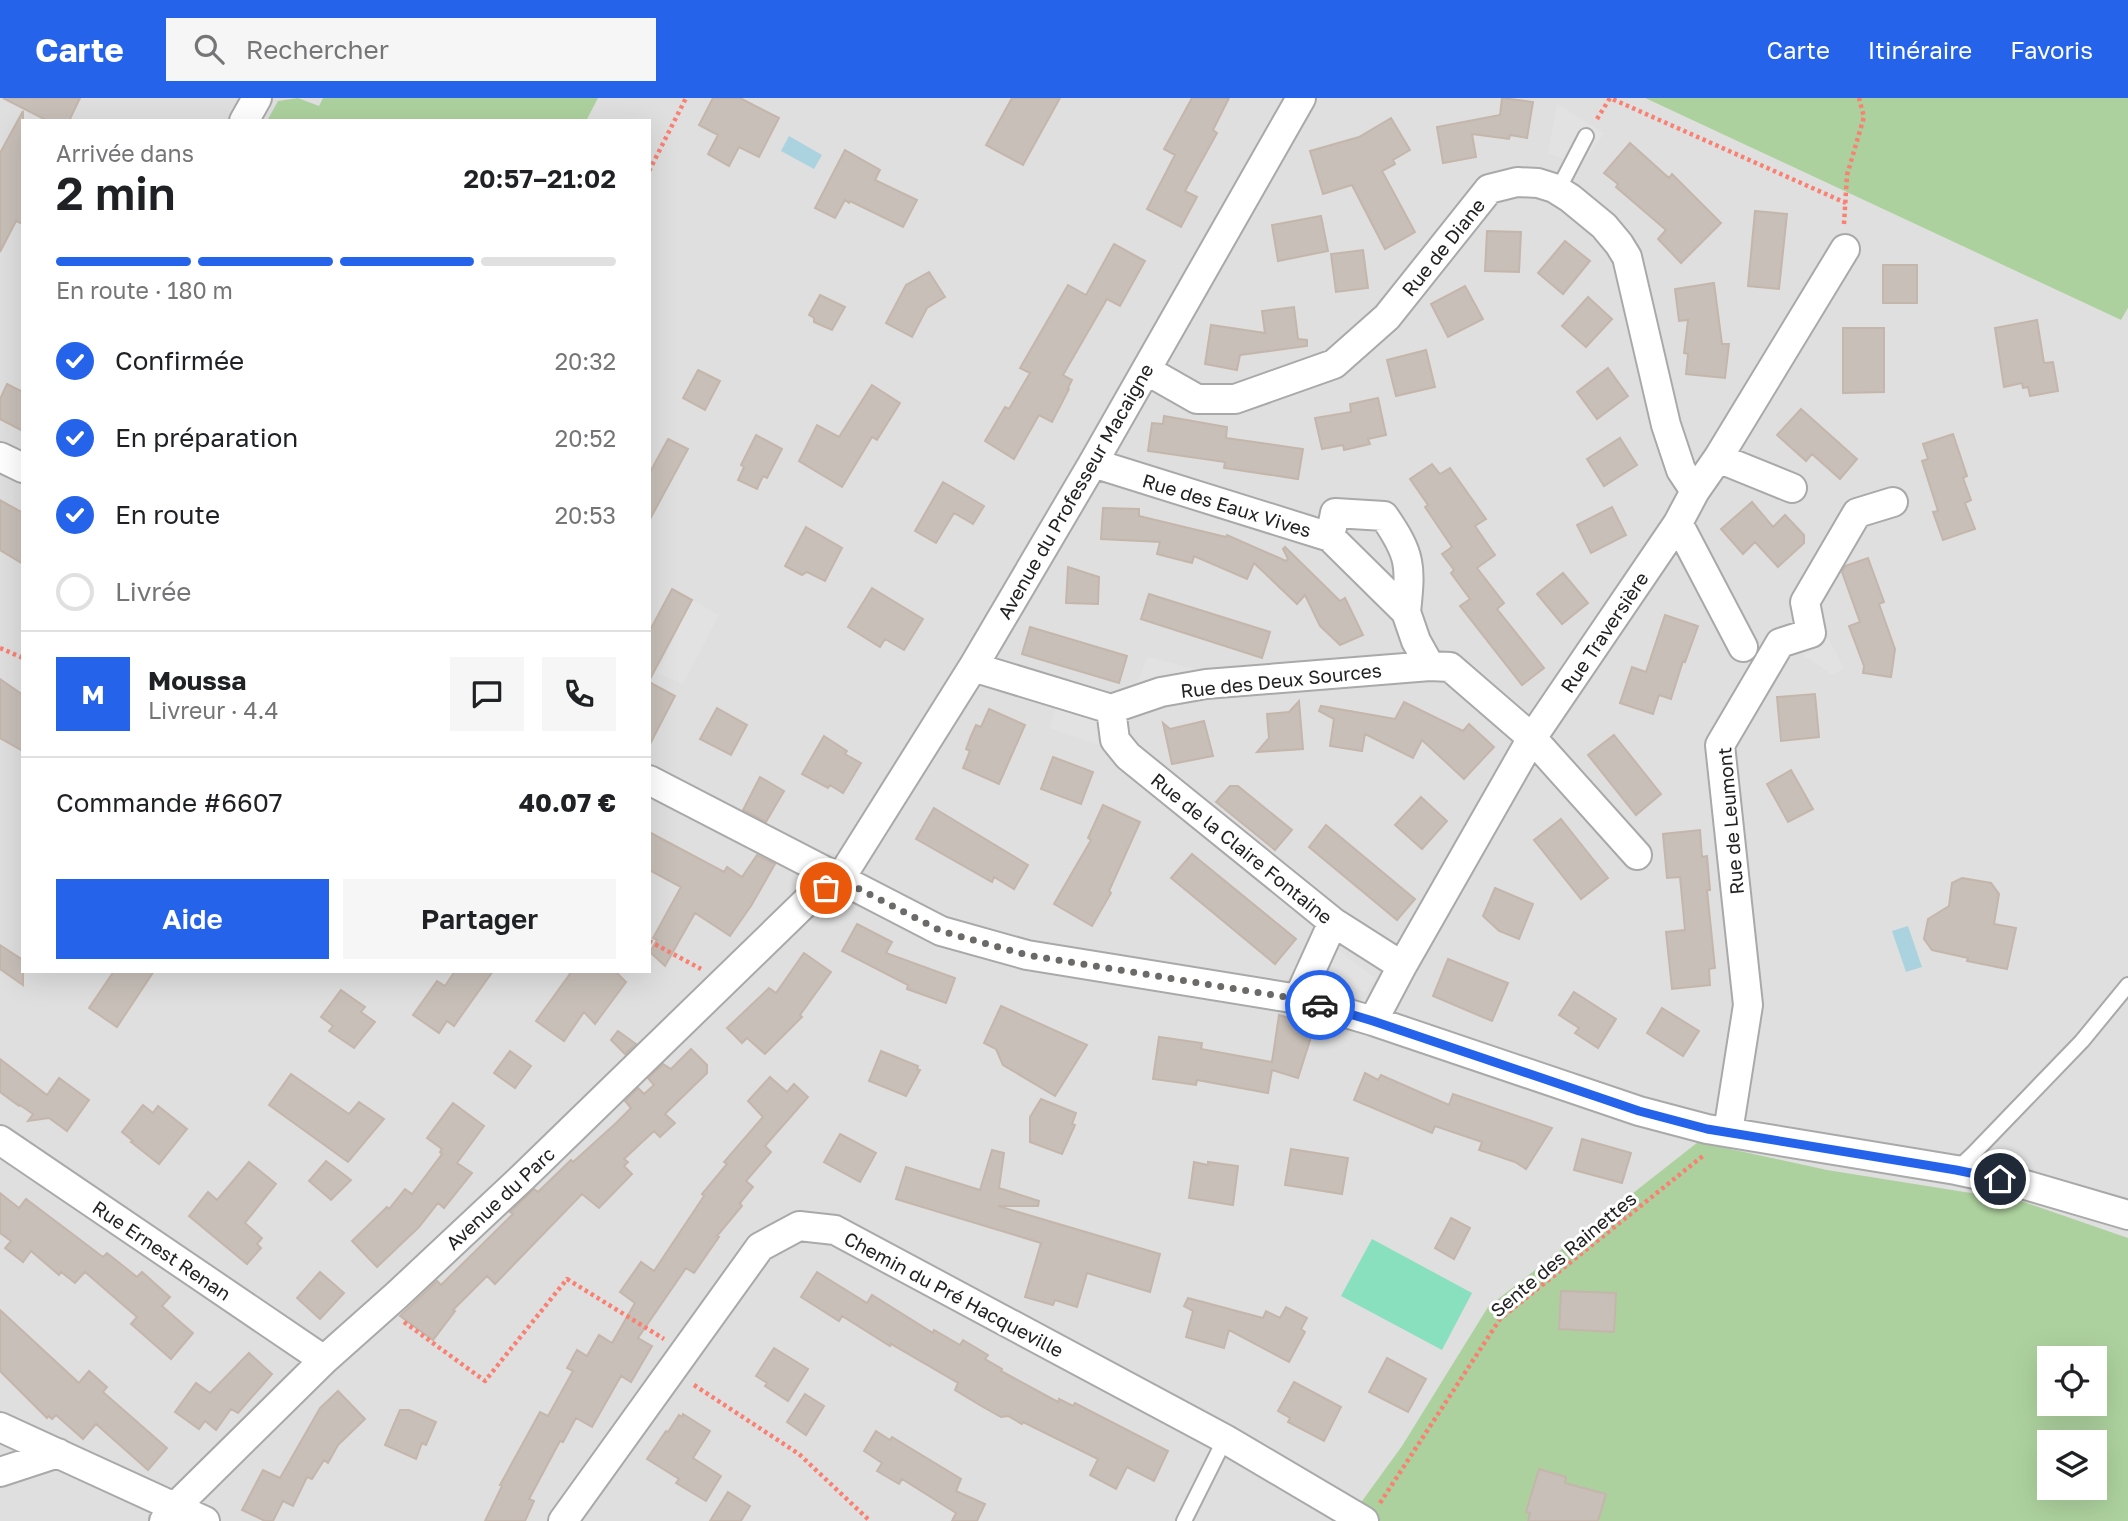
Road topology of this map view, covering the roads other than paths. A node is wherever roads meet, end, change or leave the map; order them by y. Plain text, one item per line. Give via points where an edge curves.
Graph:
1 (257, 98) edge
2 (1301, 98) edge
3 (245, 119) edge
4 (1586, 136) road end
5 (1558, 190) junction
6 (1844, 236) road end
7 (1146, 370) junction
8 (0, 457) edge
9 (1718, 458) junction
10 (1093, 463) junction
11 (21, 467) edge
12 (1792, 488) dead end
13 (1695, 491) junction
14 (1892, 502) dead end
15 (1678, 523) junction
16 (1330, 537) junction
17 (1406, 612) junction
18 (1743, 647) dead end
19 (1430, 666) junction
20 (973, 667) junction
21 (1111, 709) junction
22 (1532, 738) junction
23 (651, 781) edge
24 (1637, 855) dead end
25 (840, 879) junction
26 (1333, 922) junction
27 (1402, 966) junction
28 (2128, 985) edge
29 (1298, 999) junction
30 (1373, 1021) junction
31 (1728, 1132) junction
32 (0, 1140) edge
33 (1956, 1170) junction
34 (2128, 1215) edge
35 (324, 1360) junction
36 (0, 1427) edge
37 (1226, 1439) junction
38 (58, 1453) junction
39 (0, 1472) edge
40 (1370, 1515) edge
41 (166, 1517) edge
42 (205, 1521) edge
43 (563, 1521) edge
44 (1184, 1521) edge

1 - 3 street
2 - 7 street, Avenue du Professeur Macaigne
4 - 5 lane
5 - 7 street, Rue de Diane via 1517,182 1489,189 1387,317 1334,364 1235,399 1197,398
5 - 13 street, Rue de Diane via 1604,226 1627,257 1666,425 1681,470
6 - 9 street, Rue Traversière
7 - 10 street, Avenue du Professeur Macaigne
8 - 11 street
9 - 12 street
9 - 13 street, Rue Traversière
10 - 16 street, Rue des Eaux Vives
10 - 20 street, Avenue du Professeur Macaigne
13 - 15 street, Rue Traversière
14 - 31 street, Rue de Leumont via 1857,513 1805,603 1811,633 1780,643 1720,745 1748,1005
15 - 18 street
15 - 22 street, Rue Traversière
16 - 17 street, Rue des Eaux Vives
16 - 17 street via 1335,513 1384,516 1402,542 1410,573
17 - 19 street, Rue des Eaux Vives
19 - 21 street, Rue des Deux Sources via 1206,684 1161,692
19 - 22 street via 1450,667
20 - 21 street
20 - 25 street, Avenue du Professeur Macaigne
21 - 26 street, Rue de la Claire Fontaine via 1115,740 1128,757
22 - 24 street
22 - 27 street, Rue Traversière
23 - 25 street
25 - 29 street via 941,931 1027,955
25 - 35 street, Avenue du Parc via 811,897 524,1176
26 - 27 street, Rue de la Claire Fontaine
26 - 29 street
27 - 30 street, Rue Traversière
28 - 33 lane via 2082,1041
29 - 30 street
30 - 31 street via 1639,1111
31 - 33 street
32 - 35 street, Rue Ernest Renan
33 - 34 street
35 - 41 street, Avenue du Parc
36 - 38 street
37 - 40 street, Chemin du Pré Hacqueville
37 - 43 street, Chemin du Pré Hacqueville via 835,1230 799,1226 760,1247
37 - 44 lane
38 - 39 street
38 - 41 street
41 - 42 street

